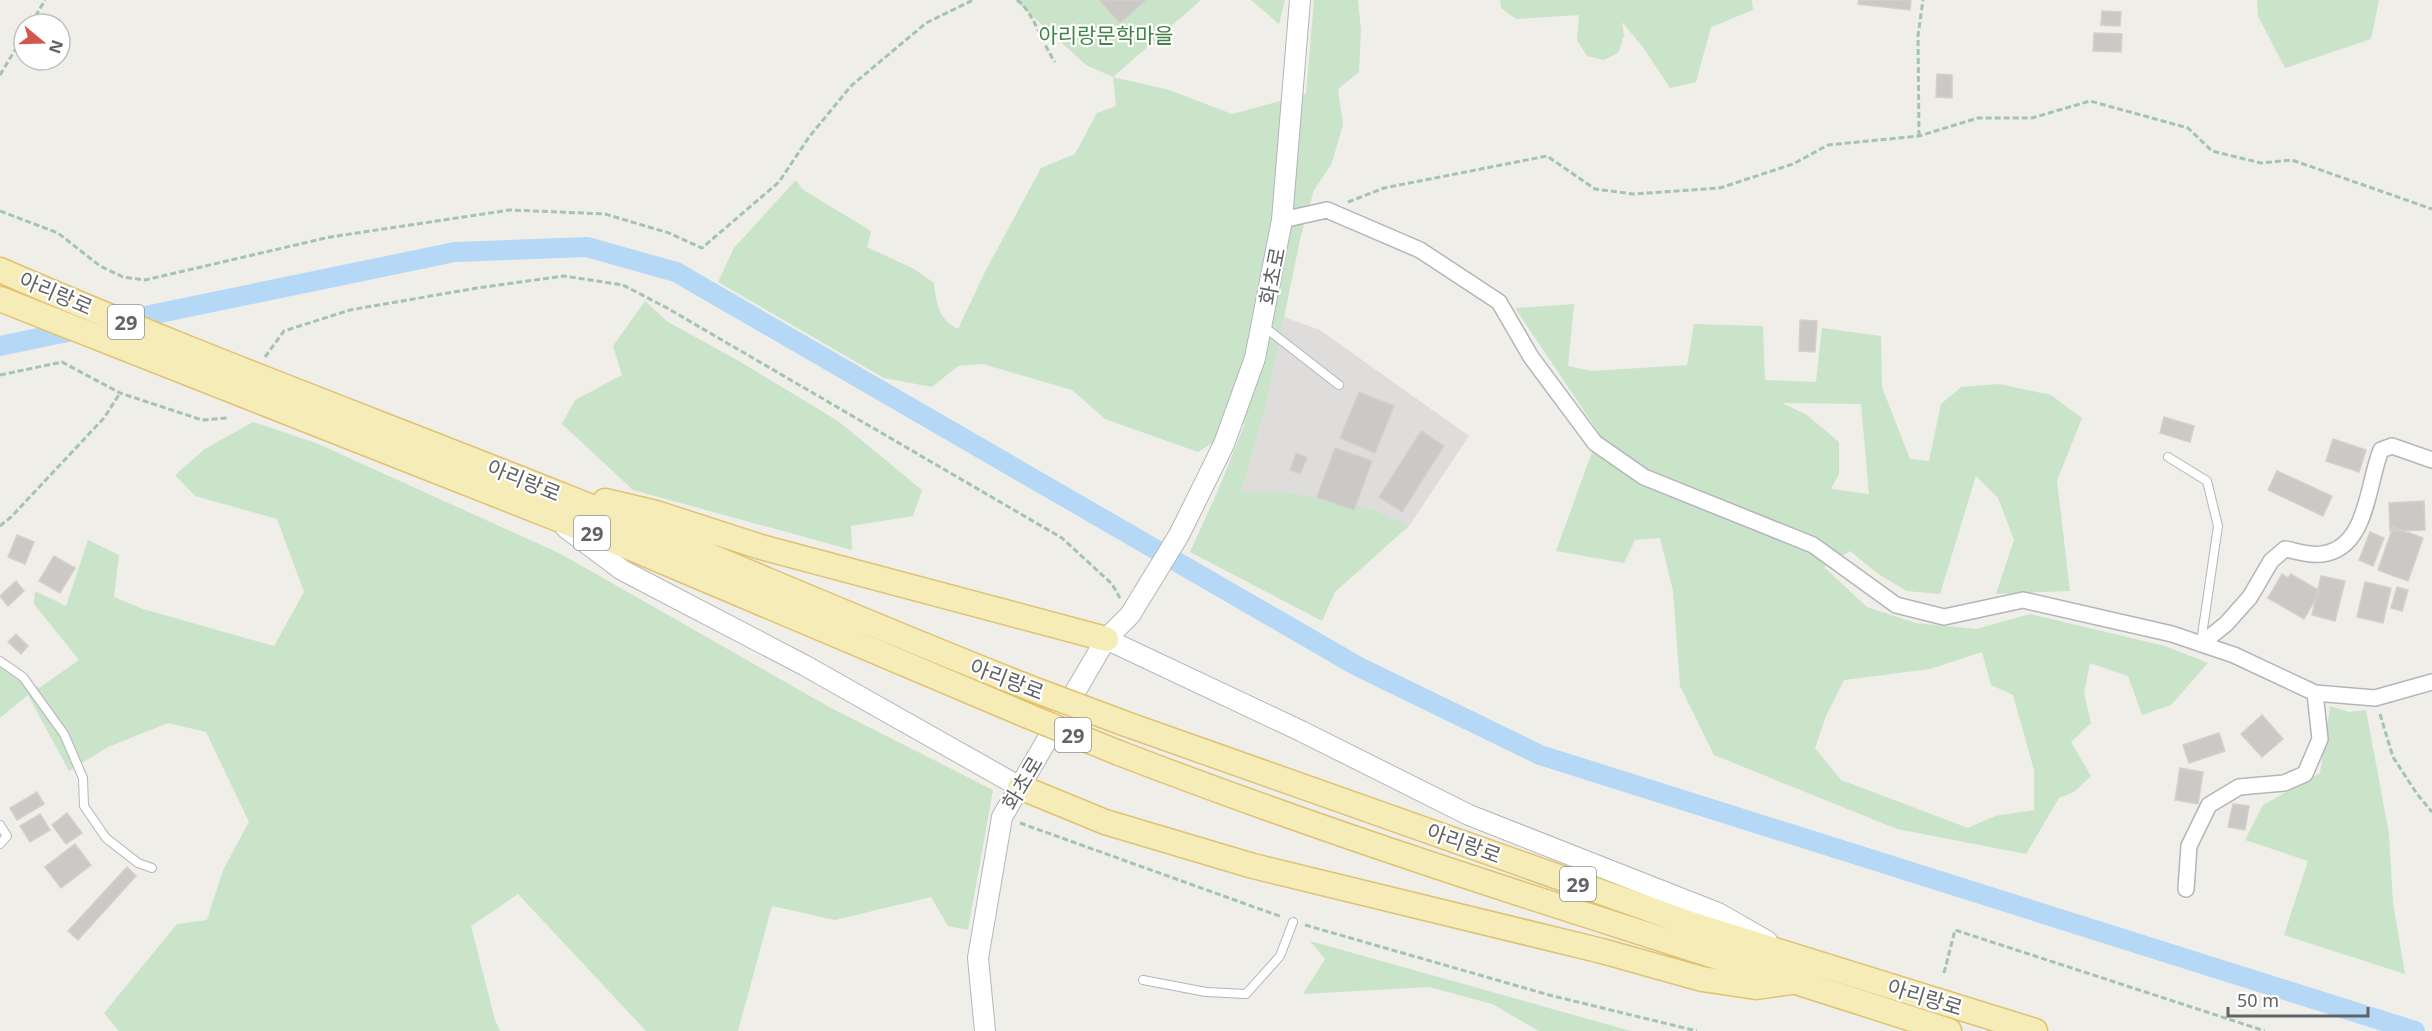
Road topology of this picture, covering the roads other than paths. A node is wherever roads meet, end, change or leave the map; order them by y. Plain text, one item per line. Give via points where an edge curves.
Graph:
1 (1300, 0) edge
2 (1282, 220) junction
3 (0, 270) edge
4 (2, 300) edge
5 (1262, 325) junction
6 (1339, 385) dead end
7 (2168, 457) dead end
8 (2432, 460) edge
9 (567, 497) junction
10 (552, 517) junction
11 (1106, 639) junction
12 (2201, 644) junction
13 (0, 661) edge
14 (2432, 682) edge
15 (2315, 693) junction
16 (1020, 787) junction
17 (0, 825) edge
18 (0, 844) edge
19 (152, 868) dead end
20 (2186, 889) dead end
21 (1293, 922) road end
22 (1793, 956) junction
23 (1143, 980) dead end
24 (1795, 981) junction
25 (985, 1031) edge
26 (1949, 1031) edge
27 (2035, 1031) edge

1 - 2 street, 화초로
2 - 5 street, 화초로
2 - 12 street via 1327,210 1420,250 1499,302 1531,357 1595,443 1644,477 1813,545 1896,605 1944,616 2023,600
3 - 9 main road, 아리랑로 / 29
4 - 10 main road, 아리랑로 / 29
5 - 6 lane
5 - 11 street, 화초로 via 1255,358 1224,444 1179,536 1130,615
7 - 12 lane via 2207,481 2218,526
8 - 12 street via 2392,446 2381,450 2363,516 2347,545 2322,554 2284,549 2271,561 2250,597
9 - 11 main road via 610,501 656,513 761,547
9 - 22 main road, 아리랑로 / 29, bridge via 1038,692 1694,925
10 - 16 street via 622,570 804,665
10 - 24 main road, 아리랑로 / 29, bridge via 1119,753 1280,813
11 - 16 street, 화초로
11 - 22 street via 1469,815 1718,913
12 - 15 street
13 - 19 lane via 22,677 64,734 83,778 84,806 106,838 138,863
14 - 15 street via 2375,698
15 - 20 street via 2320,739 2305,774 2284,783 2239,787 2209,805 2190,846
16 - 24 main road via 1105,822 1254,867 1702,979 1756,987
16 - 25 street, 화초로 via 1002,817 978,958
17 - 18 lane via 7,836
21 - 23 lane via 1280,956 1246,994 1206,992
22 - 27 main road, 아리랑로 / 29
24 - 26 main road, 아리랑로 / 29

